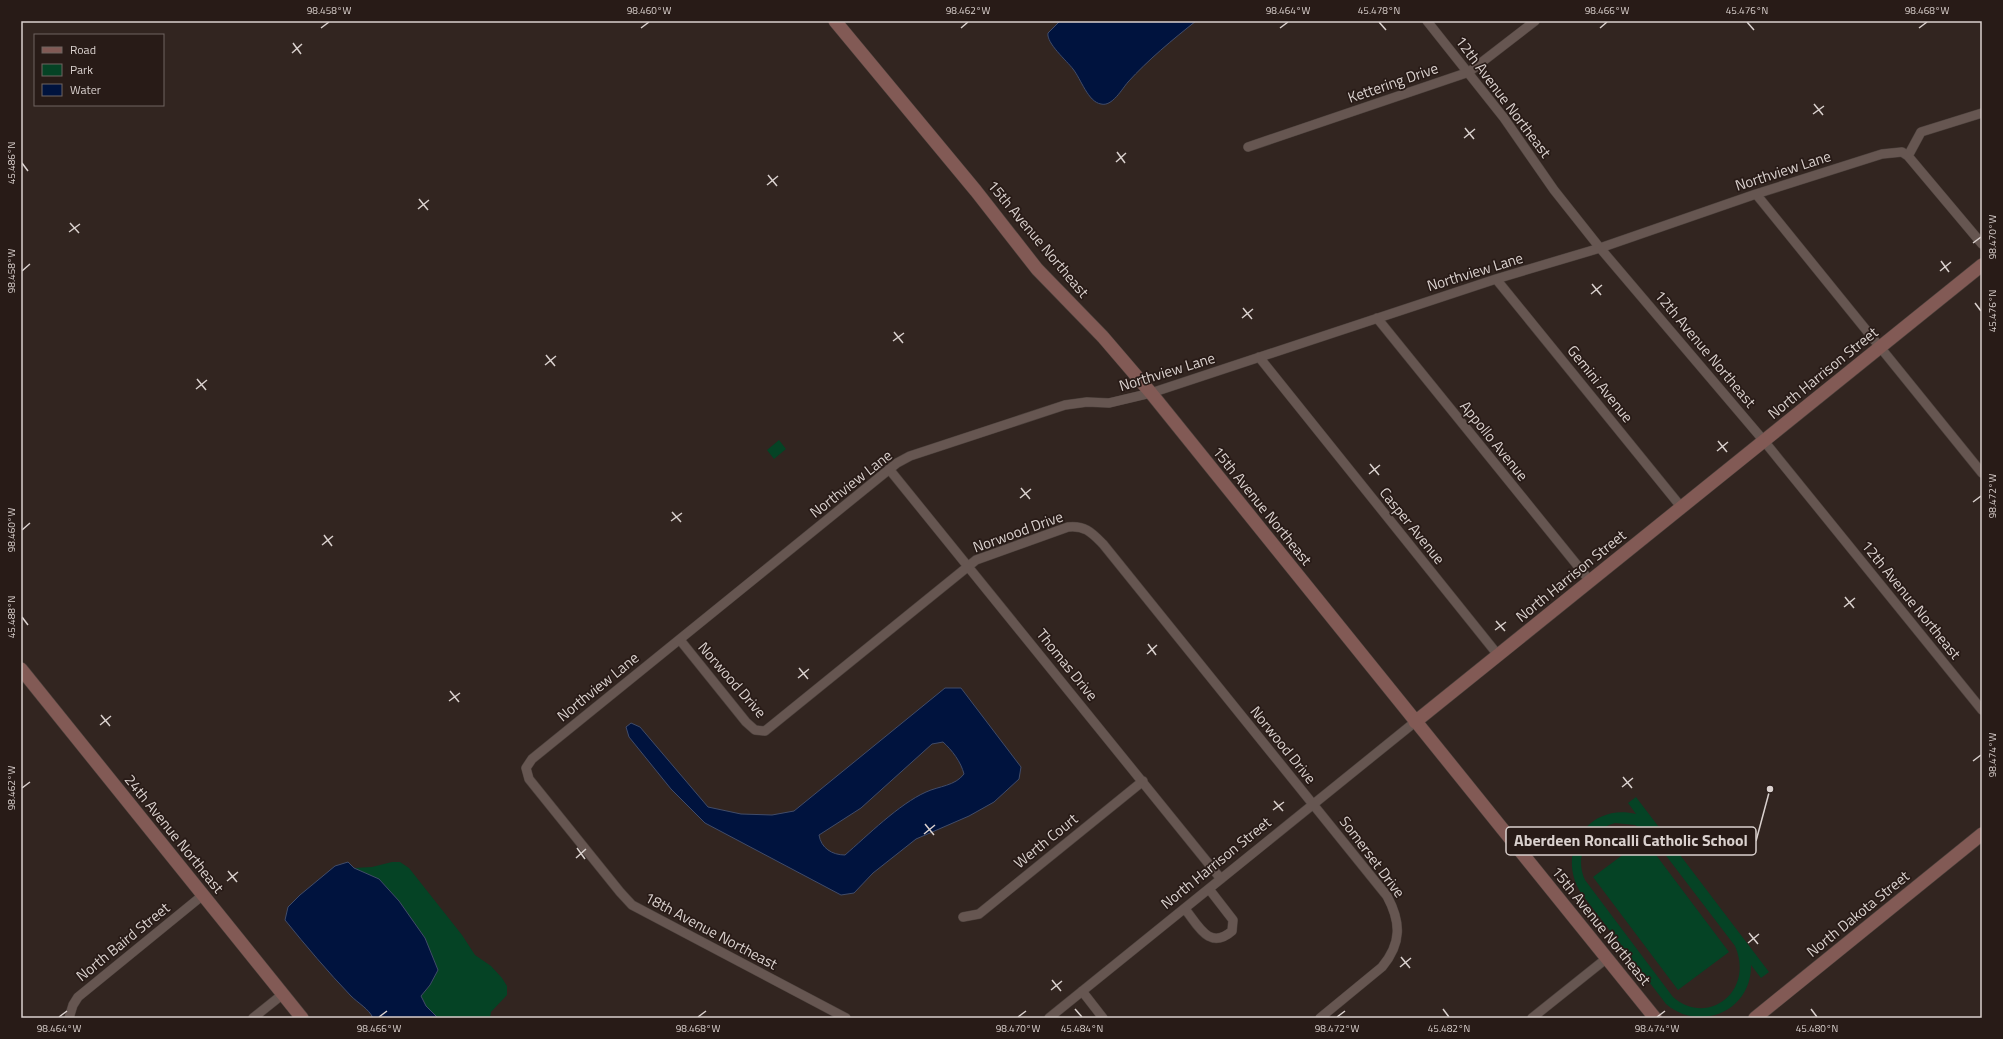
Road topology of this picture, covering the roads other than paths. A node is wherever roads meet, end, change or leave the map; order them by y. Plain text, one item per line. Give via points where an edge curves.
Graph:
1 (835, 21) edge
2 (1427, 21) edge
3 (1528, 23) edge
4 (1469, 72) junction
5 (1982, 113) edge
6 (1248, 147) dead end
7 (1905, 154) junction
8 (1756, 194) junction
9 (1982, 244) edge
10 (1600, 248) junction
11 (1982, 265) edge
12 (1496, 279) junction
13 (1377, 318) junction
14 (1880, 347) junction
15 (1259, 357) junction
16 (1150, 393) junction
17 (1764, 441) junction
18 (889, 469) junction
19 (1982, 473) edge
20 (1682, 508) junction
21 (968, 566) junction
22 (1590, 581) junction
23 (680, 640) junction
24 (1498, 655) junction
25 (21, 669) edge
26 (1982, 710) edge
27 (1415, 722) junction
28 (526, 768) joint
29 (1143, 781) junction
30 (1314, 804) junction
31 (1982, 834) edge
32 (1221, 879) junction
33 (1209, 889) junction
34 (203, 895) junction
35 (1185, 909) junction
36 (964, 917) dead end
37 (1607, 958) junction
38 (1082, 991) junction
39 (283, 994) junction
40 (69, 1018) edge
41 (253, 1018) edge
42 (302, 1018) edge
43 (846, 1018) edge
44 (1049, 1018) edge
45 (1103, 1018) edge
46 (1320, 1018) edge
47 (1532, 1018) edge
48 (1655, 1018) edge
49 (1755, 1018) edge

1 - 16 street, 15th Avenue Northeast via 1038,269 1103,337
2 - 4 street, 12th Avenue Northeast
3 - 4 street, Kettering Drive
4 - 6 street, Kettering Drive
4 - 10 street, 12th Avenue Northeast via 1554,190
5 - 7 street via 1921,132
7 - 8 street, Northview Lane via 1882,154
7 - 9 street
8 - 10 street, Northview Lane
8 - 14 street
10 - 12 street, Northview Lane
10 - 17 street, 12th Avenue Northeast
11 - 14 street, North Harrison Street
12 - 13 street, Northview Lane
12 - 20 street, Gemini Avenue
13 - 15 street, Northview Lane
13 - 22 street, Appollo Avenue
14 - 17 street, North Harrison Street
14 - 19 street
15 - 16 street, Northview Lane
15 - 24 street, Casper Avenue
16 - 18 street, Northview Lane via 1110,402 1065,405 910,456
16 - 27 street, 15th Avenue Northeast
17 - 20 street, North Harrison Street
17 - 26 street, 12th Avenue Northeast
18 - 21 street, Thomas Drive
18 - 23 street, Northview Lane
20 - 22 street, North Harrison Street
21 - 23 street, Norwood Drive via 766,731 754,730 746,722
21 - 29 street, Thomas Drive
21 - 30 street, Norwood Drive via 984,556 1068,527 1077,526 1088,530 1103,544
22 - 24 street, North Harrison Street
23 - 28 street, Northview Lane via 532,759
24 - 27 street, North Harrison Street
25 - 34 street, 24th Avenue Northeast
27 - 30 street, North Harrison Street
27 - 37 street, 15th Avenue Northeast
28 - 43 street, 18th Avenue Northeast via 529,779 632,905
29 - 32 street, Thomas Drive
29 - 36 street, Werth Court via 979,914
30 - 32 street, North Harrison Street
30 - 46 street, Somerset Drive via 1387,896 1394,910 1397,927 1396,944 1388,960
31 - 49 street, North Dakota Street
32 - 33 street, North Harrison Street
33 - 35 street, North Harrison Street
33 - 35 street via 1233,920 1232,931 1224,938 1215,939 1206,935
34 - 39 street, 24th Avenue Northeast
34 - 40 street, North Baird Street via 78,997
35 - 38 street, North Harrison Street
37 - 47 street
37 - 48 street, 15th Avenue Northeast
38 - 44 street, North Harrison Street
38 - 45 street
39 - 41 street
39 - 42 street, 24th Avenue Northeast

